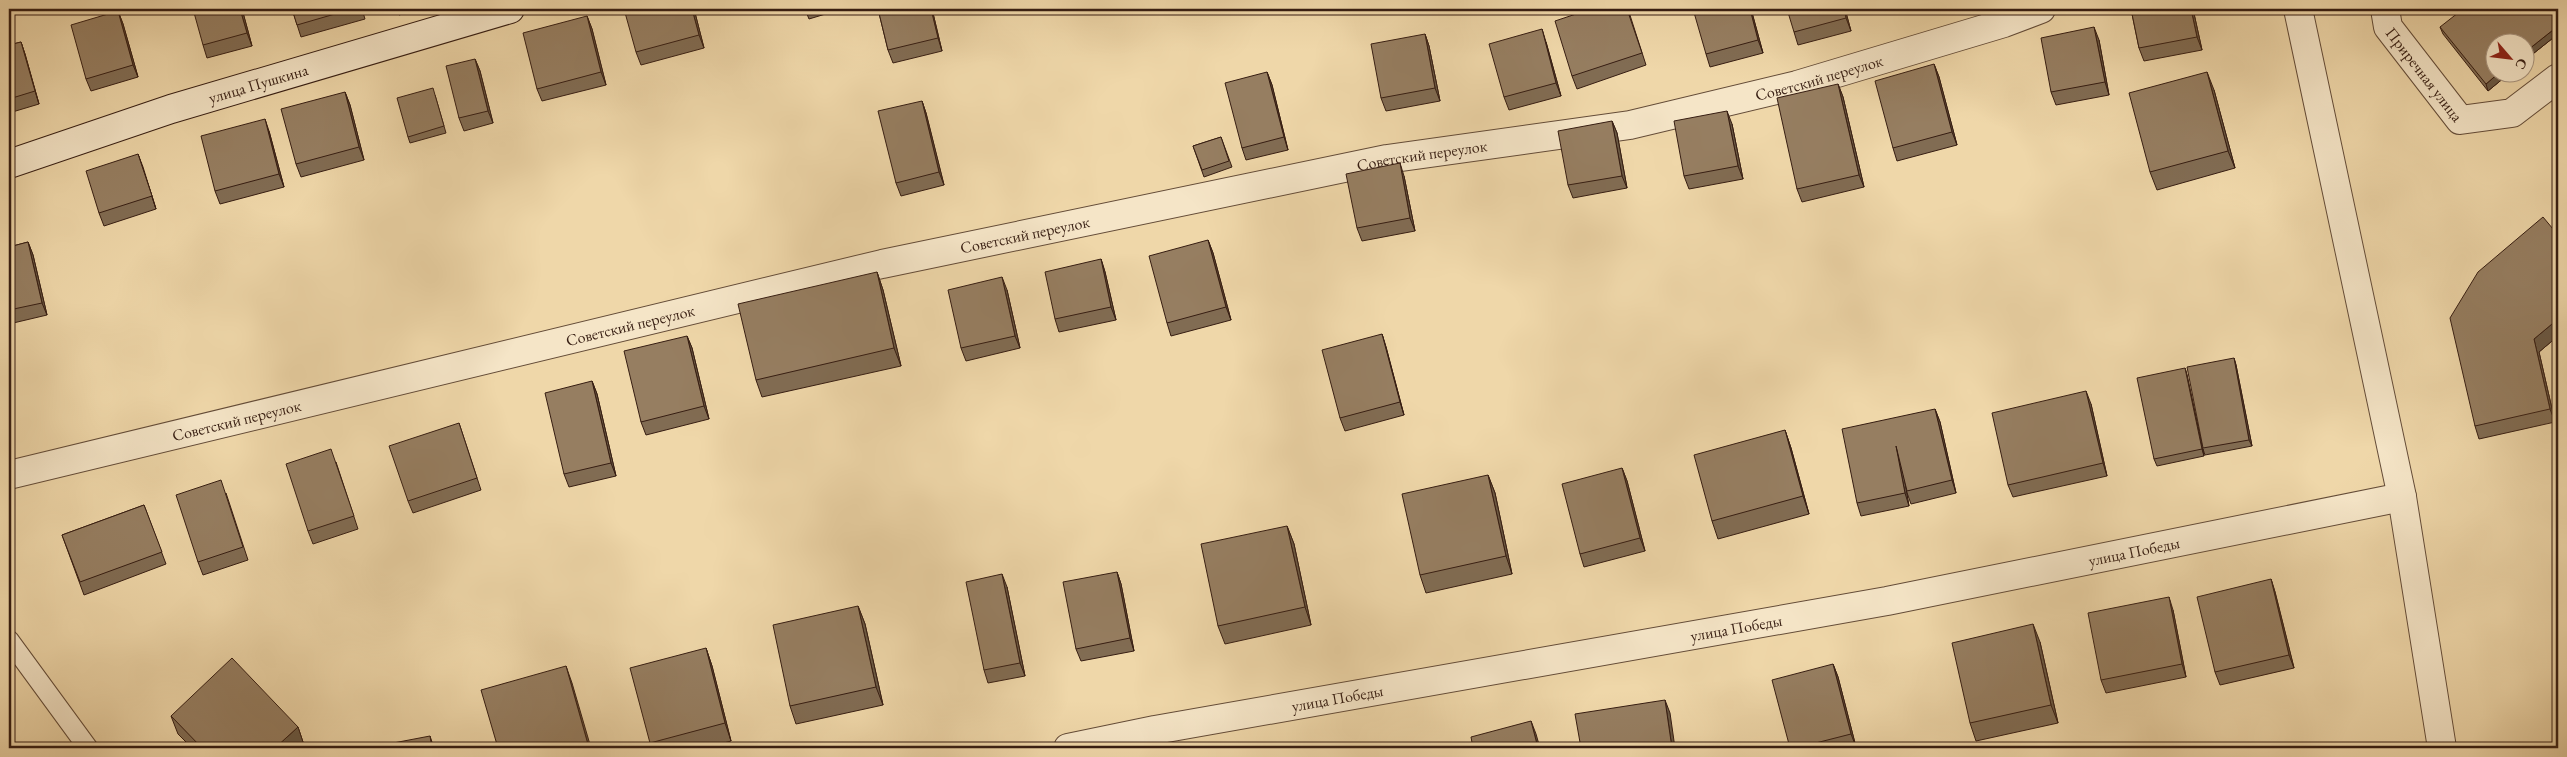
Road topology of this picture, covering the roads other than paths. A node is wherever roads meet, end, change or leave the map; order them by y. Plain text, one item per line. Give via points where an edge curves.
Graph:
1 (510, 9) edge
2 (2041, 9) edge
3 (2298, 9) edge
4 (2384, 9) edge
5 (2558, 78) edge
6 (9, 164) edge
7 (9, 475) edge
8 (2402, 497) junction
9 (9, 640) edge
10 (88, 748) edge
11 (1068, 748) edge
12 (2442, 748) edge

1 - 6 street, улица Пушкина via 171,109
2 - 7 street, Советский переулок via 1797,85 1630,125 1387,159 882,264
3 - 8 street
4 - 5 street, Приречная улица via 2388,27 2460,120 2512,113
8 - 11 street, улица Победы via 1887,601
8 - 12 street
9 - 10 lane

